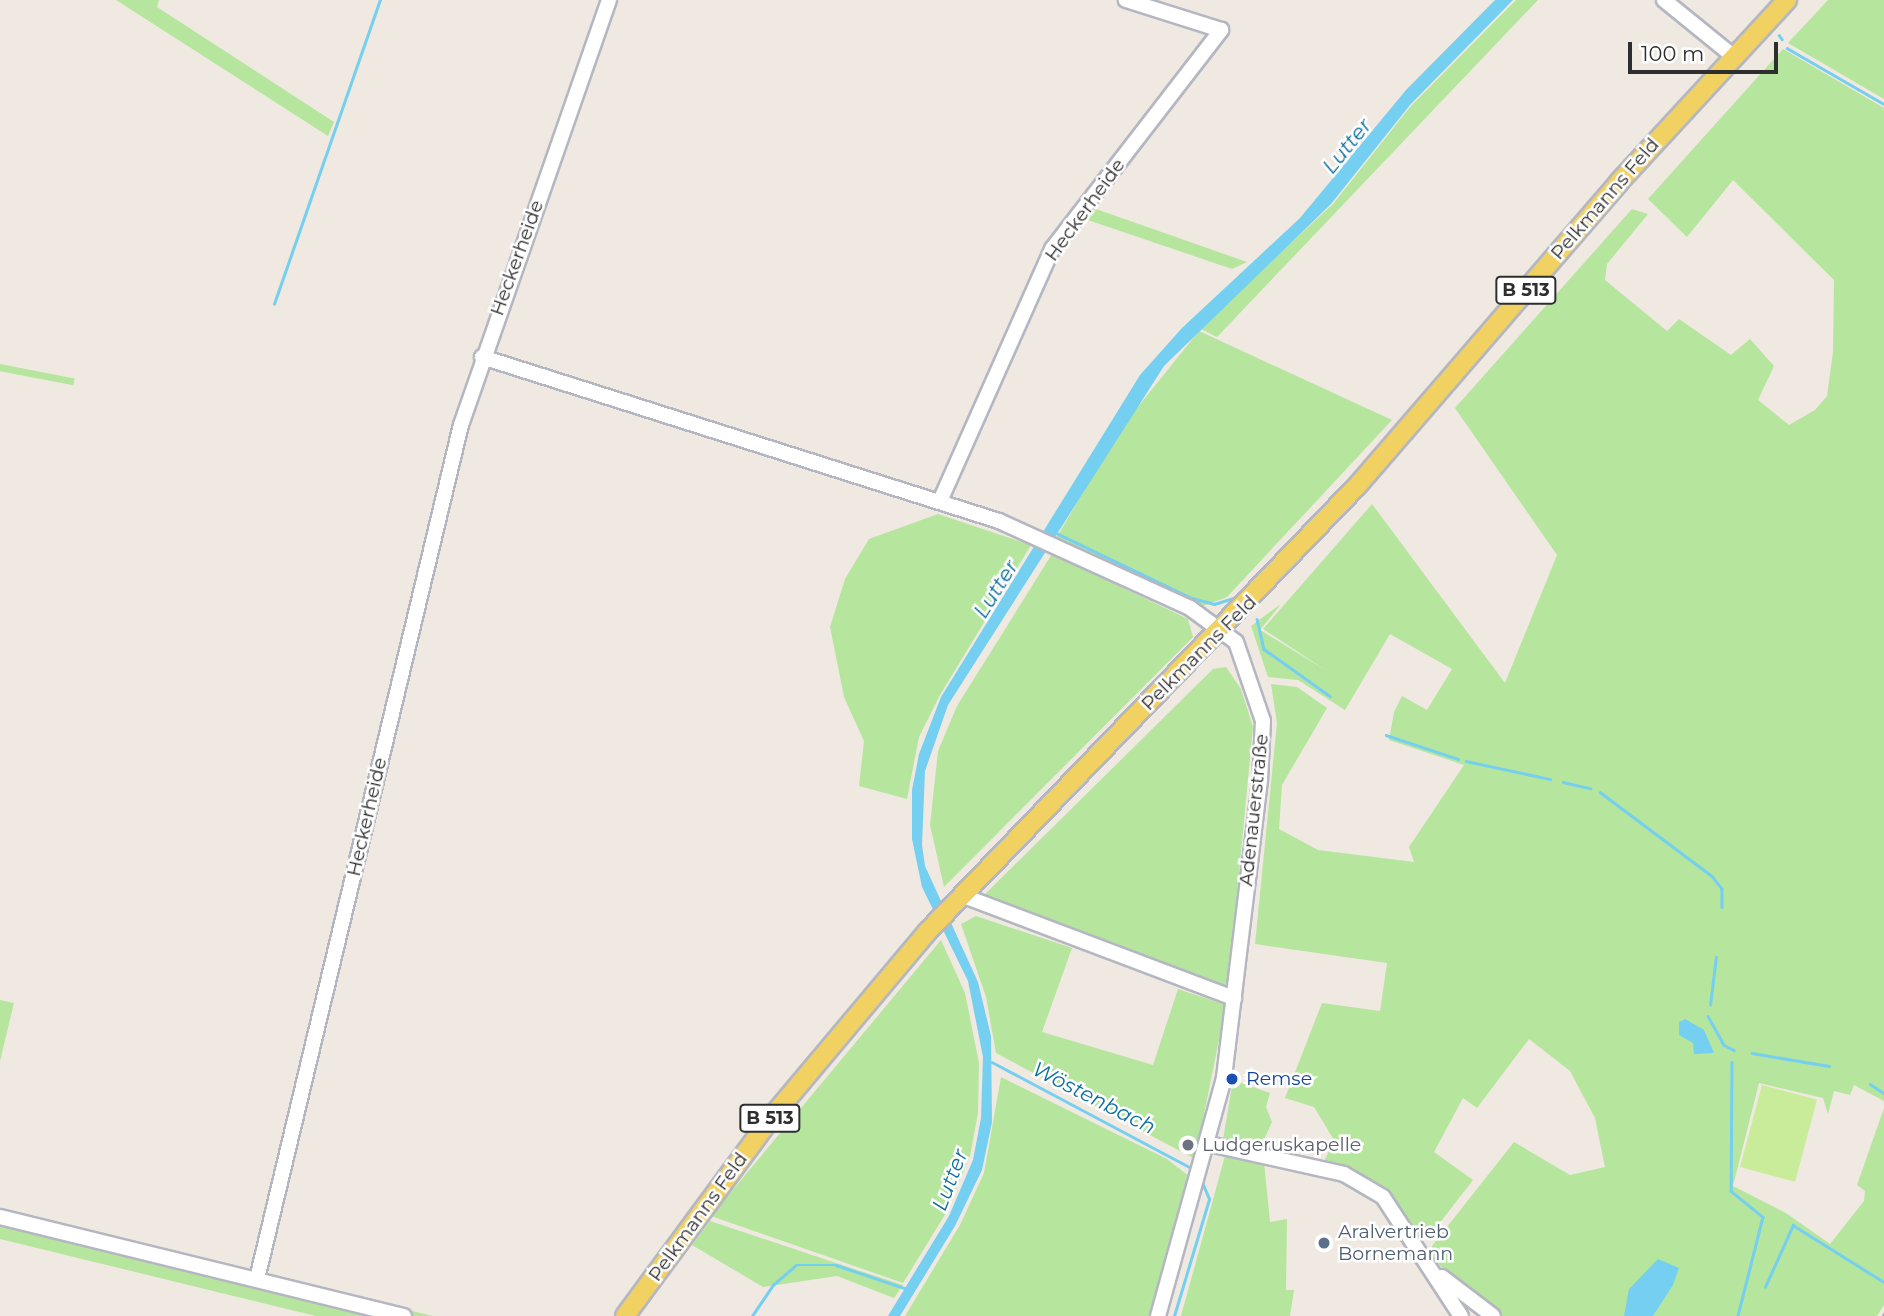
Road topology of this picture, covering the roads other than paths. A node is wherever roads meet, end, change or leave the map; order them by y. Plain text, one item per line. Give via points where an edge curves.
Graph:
1 (609, 0) edge
2 (1126, 0) edge
3 (1664, 0) edge
4 (1787, 0) edge
5 (1733, 56) junction
6 (482, 357) junction
7 (940, 501) junction
8 (1223, 630) junction
9 (957, 899) junction
10 (1234, 998) junction
11 (1209, 1144) junction
12 (0, 1217) edge
13 (1438, 1275) junction
14 (257, 1279) junction
15 (404, 1316) edge
16 (625, 1316) edge
17 (1158, 1316) edge
18 (1461, 1316) edge
19 (1493, 1316) edge

1 - 6 street, Heckerheide
2 - 7 street, Heckerheide via 1221,30 1052,249
3 - 5 street
4 - 5 main road, Pelkmanns Feld / B 513
5 - 8 main road, Pelkmanns Feld / B 513
6 - 7 street
6 - 14 street, Heckerheide via 457,439
7 - 8 street via 1031,534 1190,608
8 - 9 main road, Pelkmanns Feld / B 513
8 - 10 street, Adenauerstraße via 1236,642 1254,684 1264,745
9 - 10 street
9 - 16 main road, Pelkmanns Feld / B 513 via 771,1118
10 - 11 street, Adenauerstraße
11 - 13 street via 1322,1168 1364,1184 1397,1213
11 - 17 street, Adenauerstraße
12 - 14 street
13 - 18 street
13 - 19 street
14 - 15 street

